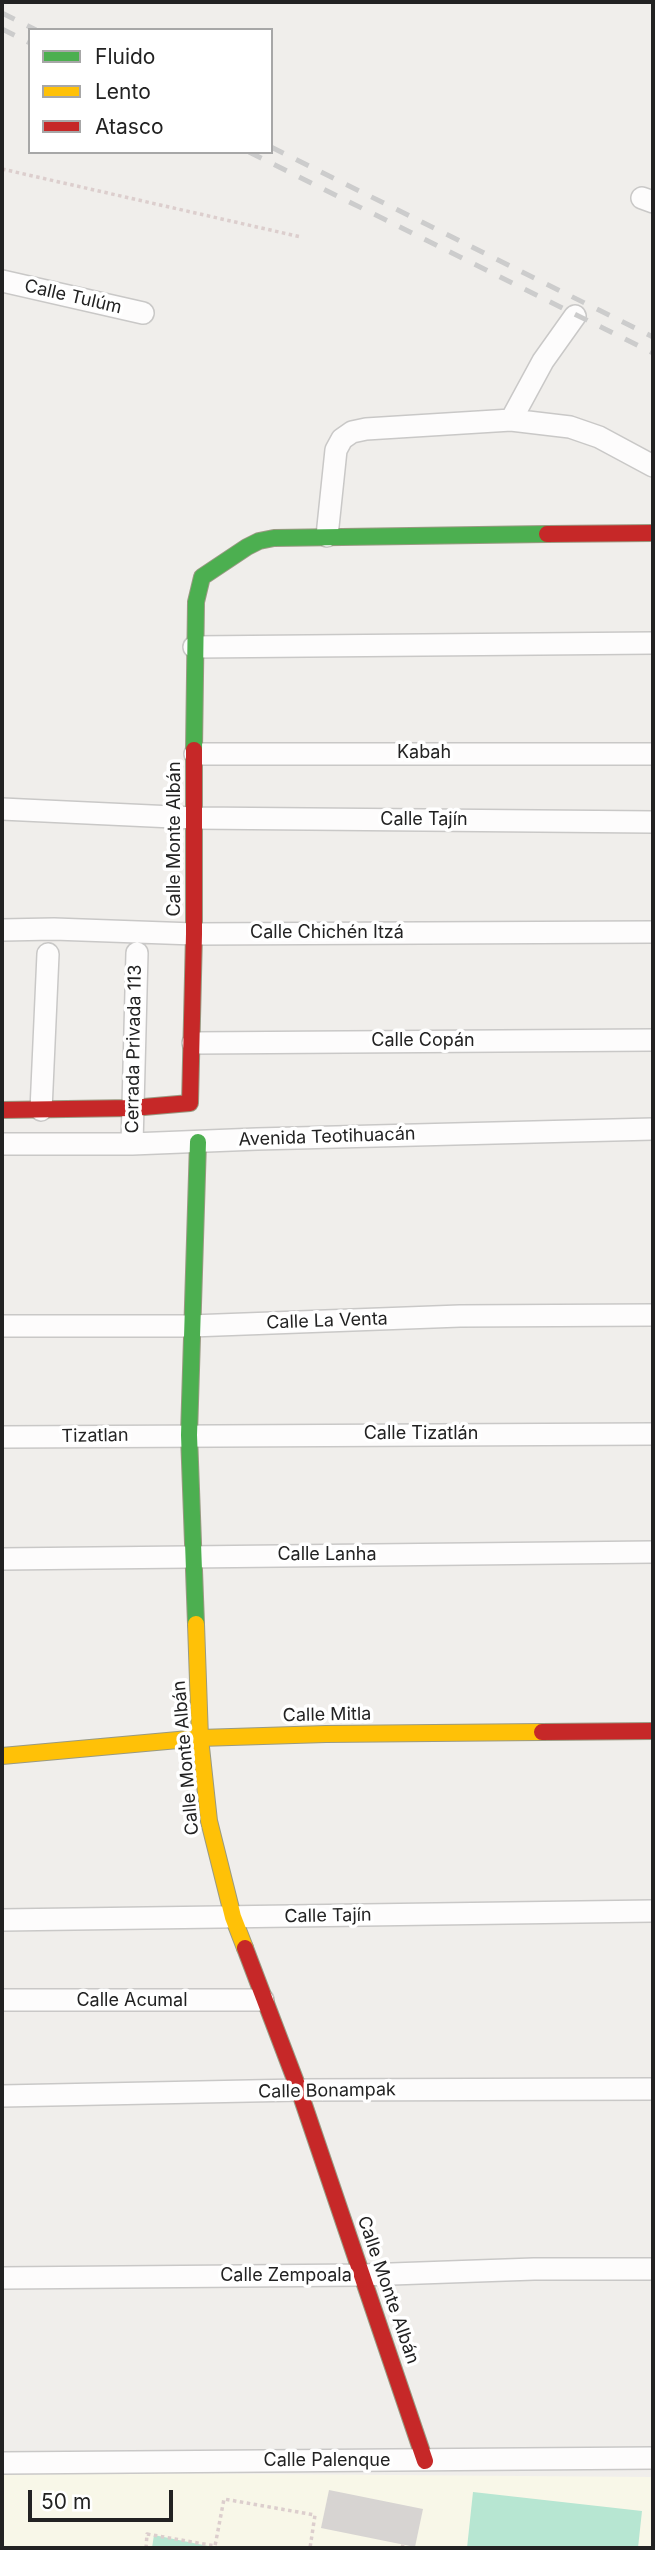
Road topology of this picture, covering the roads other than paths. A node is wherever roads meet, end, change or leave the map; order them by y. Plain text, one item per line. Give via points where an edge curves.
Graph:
1 (2, 281) edge
2 (143, 313) dead end
3 (575, 316) dead end
4 (511, 420) junction
5 (653, 466) edge
6 (653, 533) edge
7 (327, 536) junction
8 (653, 643) edge
9 (194, 647) junction
10 (195, 754) junction
11 (653, 754) edge
12 (2, 809) edge
13 (194, 818) junction
14 (653, 822) edge
15 (2, 930) edge
16 (653, 932) edge
17 (194, 934) junction
18 (137, 953) dead end
19 (48, 954) dead end
20 (653, 1040) edge
21 (193, 1043) junction
22 (132, 1108) junction
23 (2, 1110) edge
24 (41, 1110) junction
25 (653, 1129) edge
26 (198, 1142) junction
27 (2, 1144) edge
28 (132, 1144) junction
29 (653, 1315) edge
30 (2, 1326) edge
31 (191, 1326) junction
32 (653, 1434) edge
33 (189, 1435) junction
34 (2, 1437) edge
35 (653, 1552) edge
36 (193, 1556) junction
37 (2, 1559) edge
38 (653, 1731) edge
39 (200, 1738) junction
40 (2, 1756) edge
41 (653, 1911) edge
42 (233, 1917) junction
43 (2, 1920) edge
44 (2, 2000) edge
45 (263, 2000) junction
46 (653, 2089) edge
47 (299, 2090) junction
48 (2, 2096) edge
49 (653, 2269) edge
50 (363, 2275) junction
51 (2, 2278) edge
52 (653, 2458) edge
53 (425, 2460) junction
54 (2, 2463) edge

1 - 2 street, Calle Tulúm
3 - 4 street via 543,361
4 - 5 street via 570,427
4 - 7 street via 352,432 336,450
6 - 7 street
7 - 9 street, Calle Monte Albán via 259,541 202,577
8 - 9 street
9 - 10 street, Calle Monte Albán
10 - 11 street, Kabah
10 - 13 street, Calle Monte Albán
12 - 13 street, Calle Tajín
13 - 14 street, Calle Tajín
13 - 17 street, Calle Monte Albán
15 - 17 street, Calle Chichén Itzá
16 - 17 street, Calle Chichén Itzá
17 - 21 street, Calle Monte Albán
18 - 22 street, Cerrada Privada 113
19 - 24 street
20 - 21 street, Calle Copán
21 - 22 street, Calle Monte Albán via 190,1103
22 - 24 street
22 - 28 street, Cerrada Privada 113
23 - 24 street
25 - 26 street, Avenida Teotihuacán
26 - 28 street, Avenida Teotihuacán
26 - 31 street, Calle Monte Albán
27 - 28 street, Avenida Teotihuacán
29 - 31 street, Calle La Venta via 460,1316
30 - 31 street, Calle La Venta
31 - 33 street, Calle Monte Albán
32 - 33 street, Calle Tizatlán
33 - 34 street, Tizatlan
33 - 36 street, Calle Monte Albán
35 - 36 street, Calle Lanha
36 - 37 street, Calle Lanha
36 - 39 street, Calle Monte Albán
38 - 39 street, Calle Mitla
39 - 40 street, Calle Mitla
39 - 42 street, Calle Monte Albán via 208,1821
41 - 42 street, Calle Tajín
42 - 43 street, Calle Tajín
42 - 45 street, Calle Monte Albán
44 - 45 street, Calle Acumal
45 - 47 street, Calle Monte Albán
46 - 47 street, Calle Bonampak
47 - 48 street, Calle Bonampak
47 - 50 street, Calle Monte Albán
49 - 50 street, Calle Zempoala
50 - 51 street, Calle Zempoala
50 - 53 street, Calle Monte Albán
52 - 53 street, Calle Palenque
53 - 54 street, Calle Palenque

